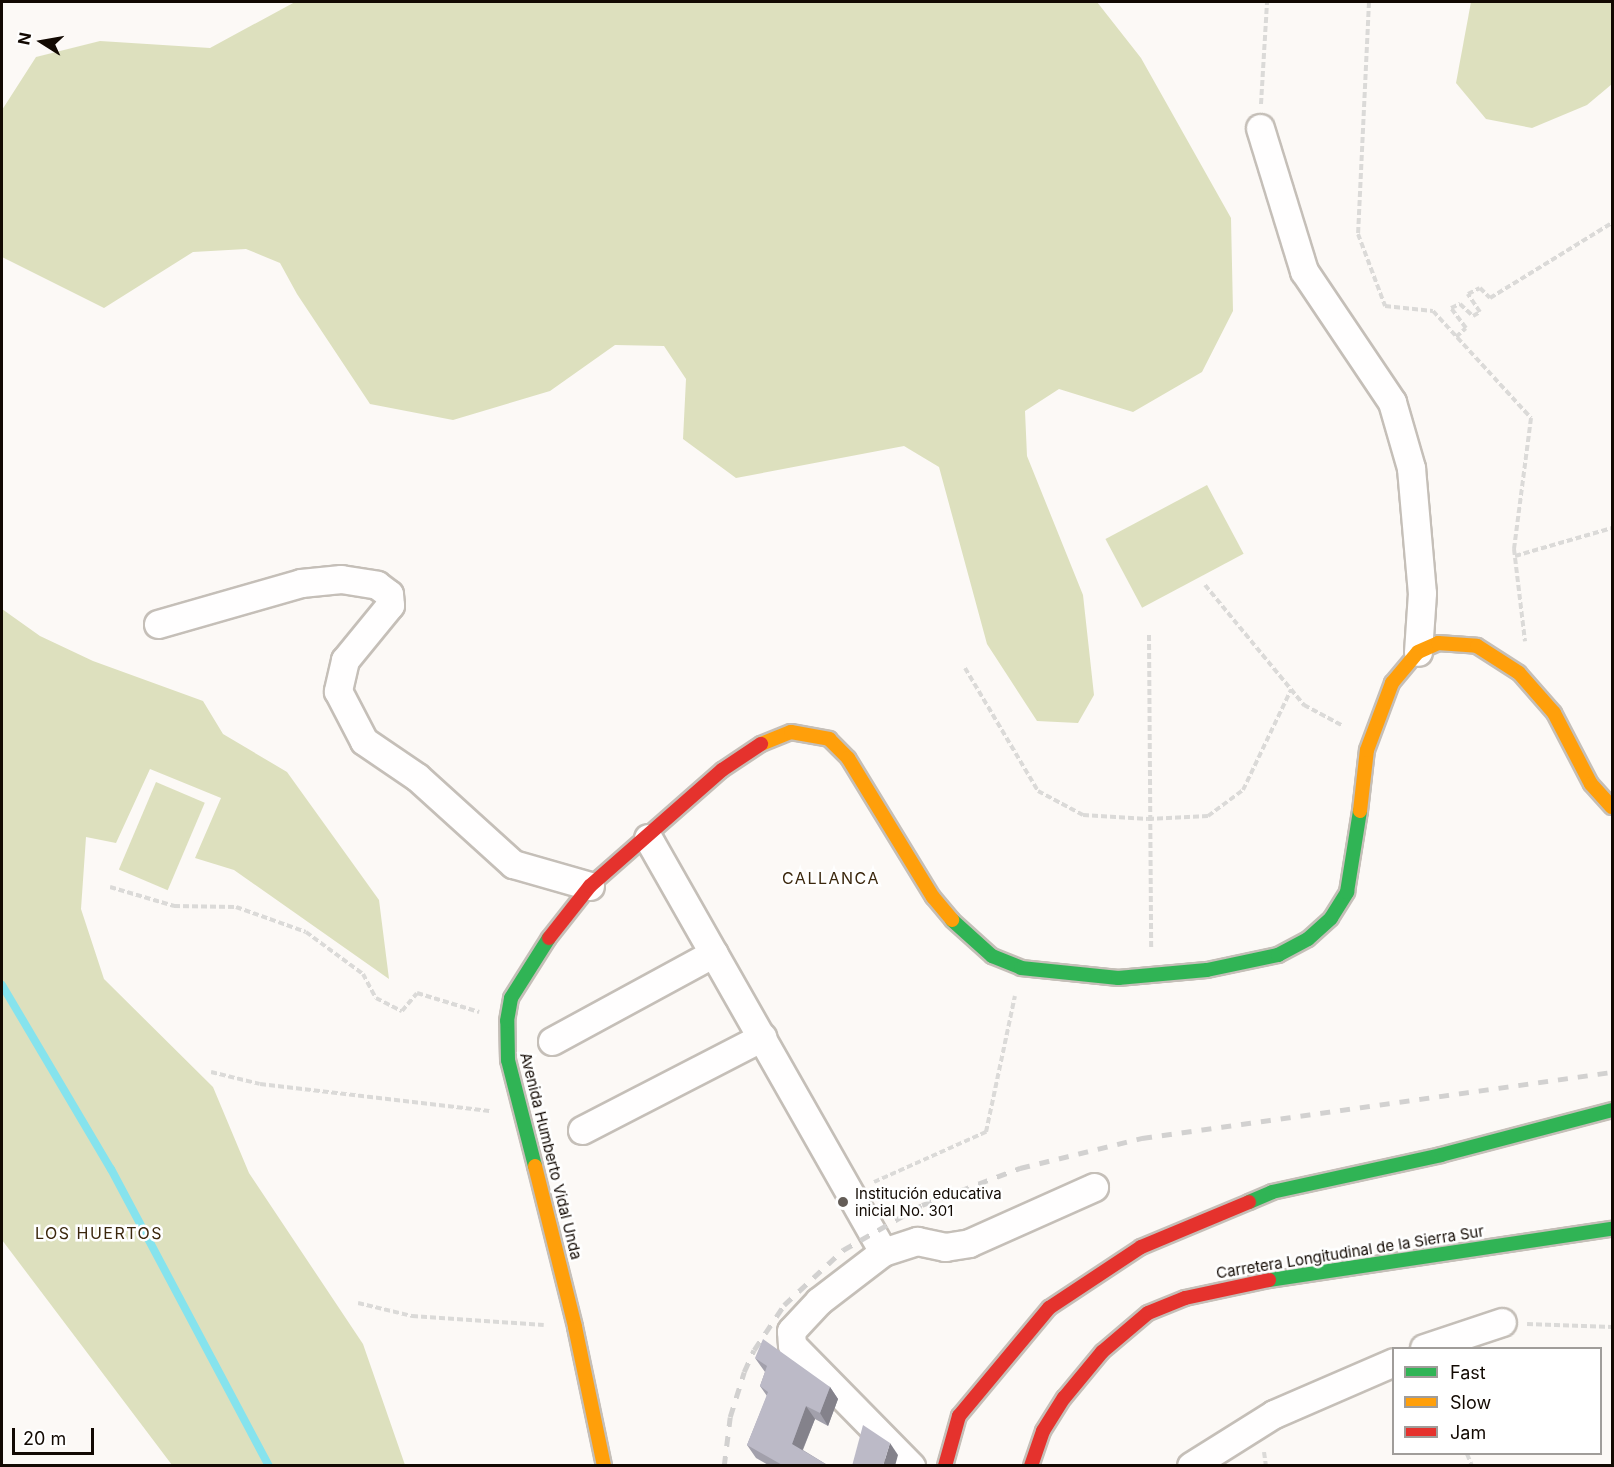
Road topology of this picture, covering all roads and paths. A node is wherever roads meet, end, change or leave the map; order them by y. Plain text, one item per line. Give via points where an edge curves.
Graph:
1 (1267, 2) edge
2 (1369, 2) edge
3 (1260, 128) joint
4 (1612, 223) edge
5 (1456, 337) junction
6 (1612, 528) edge
7 (1515, 556) junction
8 (1205, 585) dead end
9 (158, 624) dead end
10 (1149, 635) dead end
11 (1418, 652) junction
12 (965, 668) dead end
13 (1531, 686) junction
14 (1291, 690) junction
15 (1371, 740) junction
16 (1612, 807) edge
17 (1148, 819) junction
18 (648, 838) junction
19 (590, 886) junction
20 (110, 887) dead end
21 (714, 953) junction
22 (1021, 968) junction
23 (1151, 975) junction
24 (507, 1021) junction
25 (762, 1037) junction
26 (552, 1041) dead end
27 (211, 1072) dead end
28 (1612, 1110) edge
29 (521, 1115) junction
30 (582, 1130) dead end
31 (1094, 1188) dead end
32 (851, 1192) junction
33 (1612, 1229) edge
34 (883, 1251) junction
35 (358, 1303) dead end
36 (1502, 1322) joint
37 (575, 1327) junction
38 (1612, 1327) edge
39 (1427, 1347) edge
40 (1392, 1363) edge
41 (941, 1460) edge
42 (604, 1466) edge
43 (910, 1466) edge
44 (1031, 1466) edge
45 (1191, 1466) edge

1 - 3 path
2 - 5 path via 1358,234 1385,306 1433,311
3 - 11 street via 1304,271 1392,402 1411,468 1422,593
4 - 5 path via 1490,298 1480,288 1468,294 1480,312 1473,316 1460,303 1451,308 1466,328
5 - 7 path via 1531,418
6 - 7 path
7 - 13 path
8 - 14 path
9 - 19 street via 301,583 341,579 377,585 388,594 390,605 345,660 338,691 364,741 417,777 513,864
10 - 17 path
11 - 13 main road via 1438,643 1476,646 1502,659
11 - 15 main road, Avenida Humberto Vidal Unda via 1392,683
12 - 17 path via 1038,791 1083,815
13 - 16 main road via 1554,713 1591,784
14 - 15 path via 1304,705
14 - 17 path via 1243,790 1208,816
15 - 23 main road, Avenida Humberto Vidal Unda via 1355,857 1347,892 1331,918 1308,939 1278,955 1207,970
17 - 23 path
18 - 19 main road, Avenida Humberto Vidal Unda
18 - 21 street
18 - 22 main road, Avenida Humberto Vidal Unda via 722,770 768,739 791,732 829,739 848,758 933,897 960,931 992,956
19 - 24 main road, Avenida Humberto Vidal Unda via 540,950 511,998
20 - 24 path via 174,906 236,907 306,932 363,974 376,998 402,1011 417,993
21 - 25 street
21 - 26 street
22 - 23 main road, Avenida Humberto Vidal Unda via 1118,978
22 - 32 path via 986,1132
24 - 29 main road, Avenida Humberto Vidal Unda via 508,1060
25 - 30 street
25 - 32 street
27 - 29 path via 260,1084
28 - 41 main road via 1441,1155 1272,1192 1141,1247 1049,1308 959,1416
29 - 37 main road, Avenida Humberto Vidal Unda
31 - 34 street via 969,1243 945,1247 917,1242
32 - 34 street
33 - 44 main road, Carretera Longitudinal de la Sierra Sur via 1247,1282 1185,1298 1148,1313 1102,1352 1048,1423
34 - 43 street via 826,1294 791,1331 790,1338 792,1345
35 - 37 path via 412,1316
36 - 38 path
36 - 39 street
37 - 42 main road, Avenida Humberto Vidal Unda
40 - 45 street via 1274,1414

